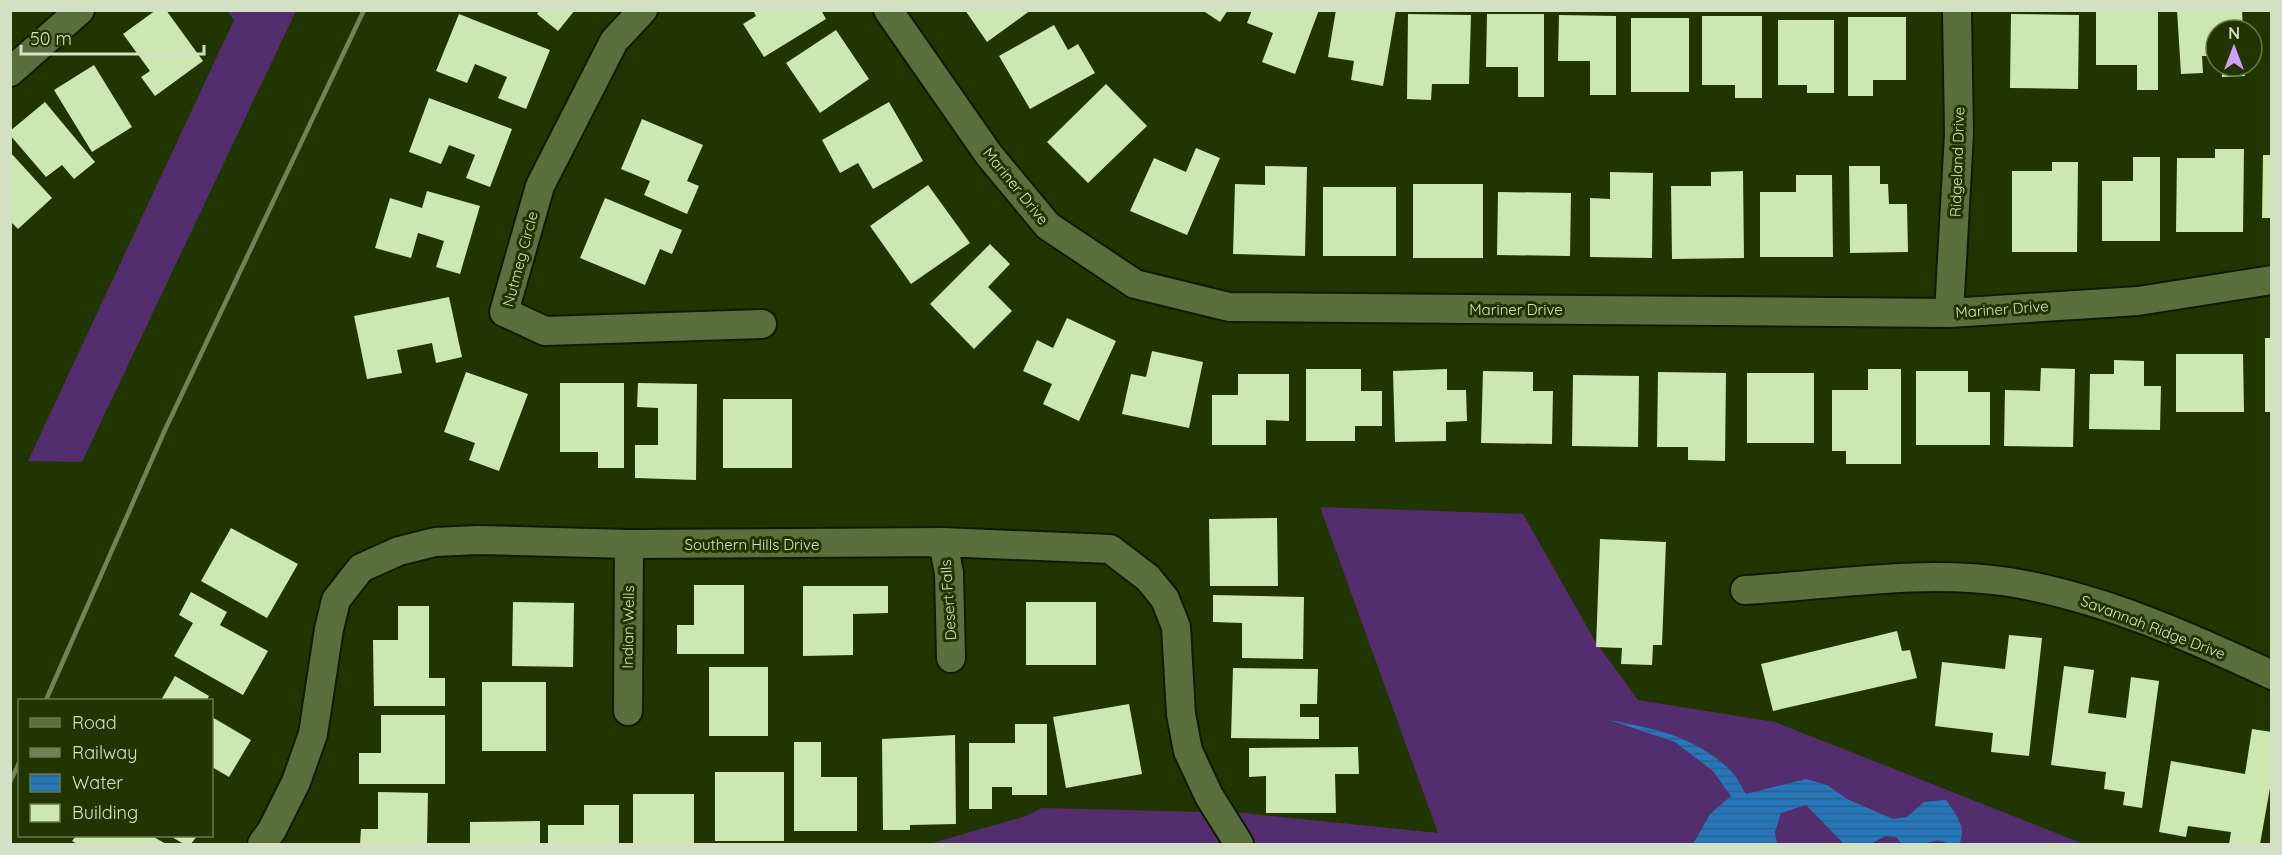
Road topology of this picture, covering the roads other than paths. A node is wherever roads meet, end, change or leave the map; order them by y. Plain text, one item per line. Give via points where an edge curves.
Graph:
1 (80, 10) edge
2 (643, 10) edge
3 (888, 10) edge
4 (1957, 10) edge
5 (10, 72) edge
6 (2271, 280) edge
7 (1949, 313) junction
8 (762, 324) dead end
9 (943, 542) junction
10 (629, 544) junction
11 (1745, 590) dead end
12 (951, 658) dead end
13 (2271, 675) edge
14 (628, 711) dead end
15 (262, 844) edge
16 (1239, 844) edge

1 - 5 street
2 - 8 street, Nutmeg Circle via 614,42 540,186 504,312 545,331
3 - 7 street, Mariner Drive via 990,155 1048,226 1135,284 1229,307
4 - 7 street, Ridgeland Drive via 1959,134
6 - 7 street, Mariner Drive via 2138,301
9 - 10 street, Southern Hills Drive
9 - 12 street, Desert Falls via 949,573
9 - 16 street, Southern Hills Drive via 1110,549 1148,578 1165,599 1176,627 1181,714 1188,751 1209,796
10 - 14 street, Indian Wells
10 - 15 street, Southern Hills Drive via 435,542 399,551 361,568 336,600 313,734 296,782
11 - 13 street, Savannah Ridge Drive via 1896,578 2008,582 2109,606

